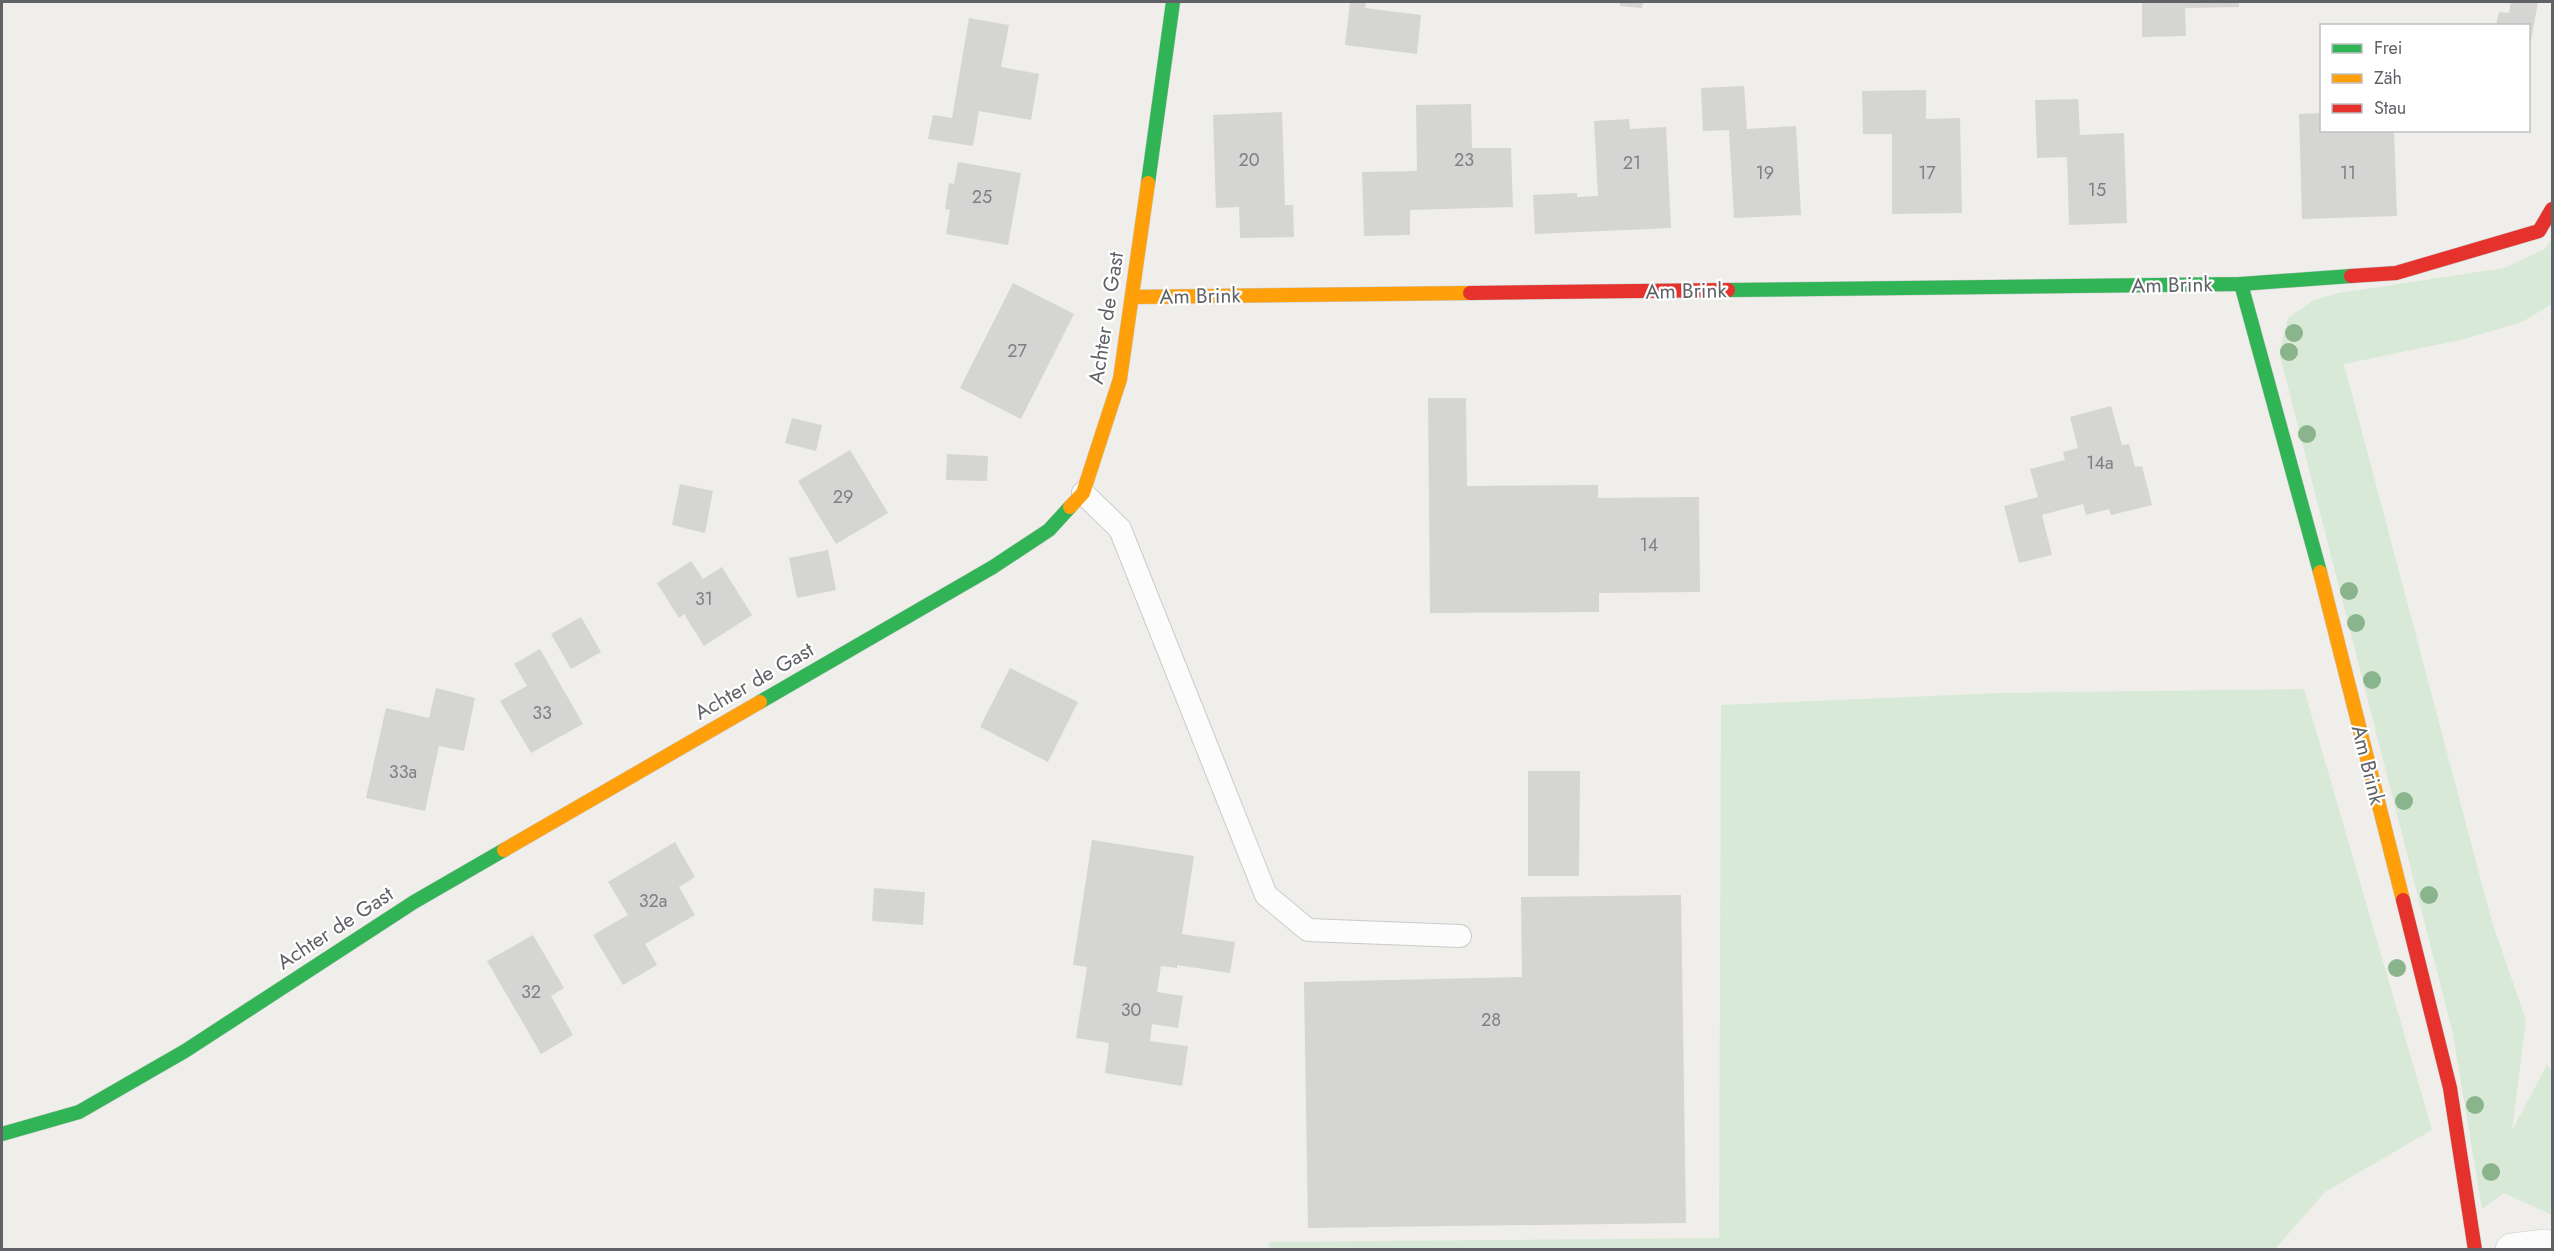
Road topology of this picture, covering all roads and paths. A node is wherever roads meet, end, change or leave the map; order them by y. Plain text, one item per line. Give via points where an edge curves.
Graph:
1 (1173, 2) edge
2 (2553, 209) edge
3 (2241, 284) junction
4 (1132, 297) junction
5 (1083, 493) junction
6 (1460, 936) dead end
7 (2, 1134) edge
8 (2553, 1248) edge
9 (2475, 1250) edge
10 (2512, 1250) edge

1 - 4 street, Achter de Gast
2 - 3 street, Am Brink via 2539,231 2396,273
3 - 4 street, Am Brink
3 - 9 street, Am Brink via 2315,554 2450,1088
4 - 5 street, Achter de Gast via 1120,379
5 - 6 lane via 1120,529 1266,895 1308,930
5 - 7 street, Achter de Gast via 1049,531 993,567 414,902 175,1056 80,1112
8 - 10 street

